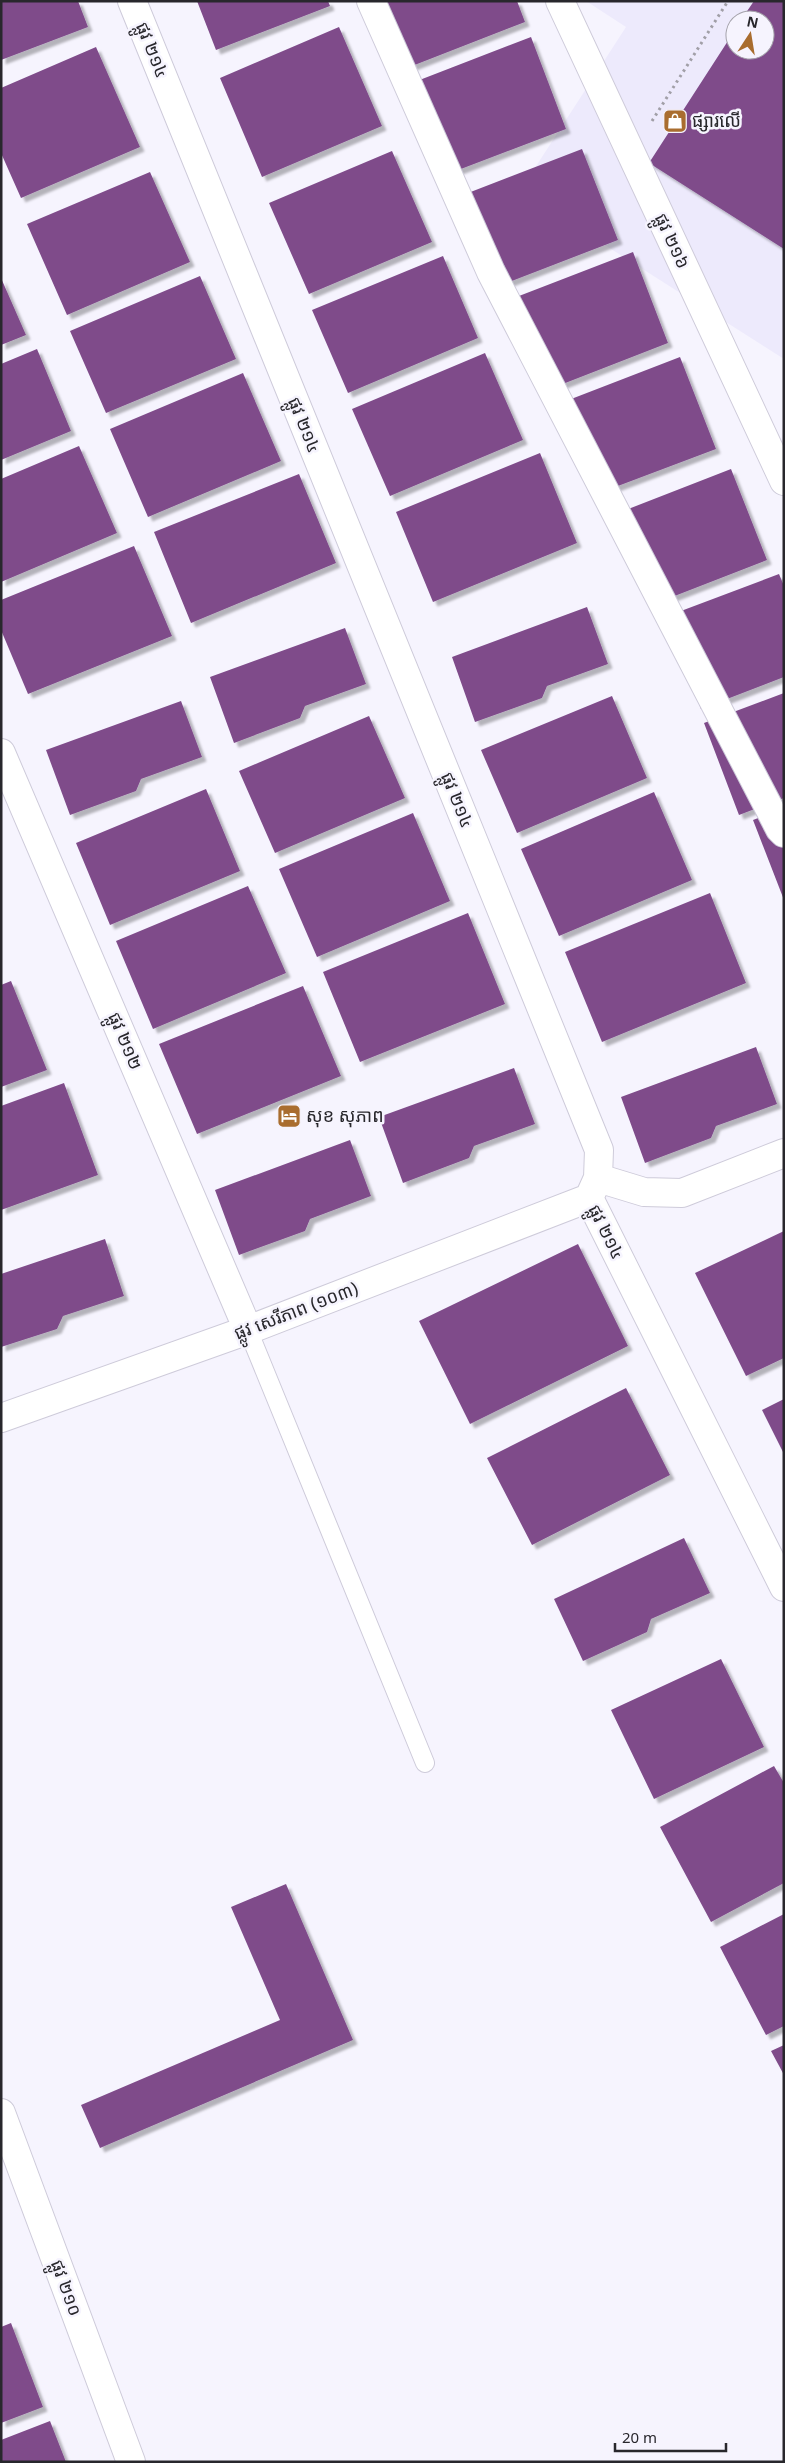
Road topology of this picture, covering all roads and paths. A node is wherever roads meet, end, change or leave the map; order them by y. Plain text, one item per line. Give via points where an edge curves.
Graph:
1 (132, 1) edge
2 (371, 1) edge
3 (560, 1) edge
4 (728, 1) edge
5 (631, 153) junction
6 (784, 481) edge
7 (1, 753) edge
8 (784, 833) edge
9 (784, 1153) edge
10 (594, 1188) junction
11 (248, 1330) junction
12 (1, 1418) edge
13 (784, 1587) edge
14 (425, 1762) dead end
15 (1, 2113) edge
16 (131, 2462) edge

1 - 10 street, ផ្លូវ ២១៤ via 599,1150
2 - 8 street via 491,272
3 - 5 street, ផ្លូវ ២១៦
4 - 5 path
5 - 6 street, ផ្លូវ ២១៦
7 - 11 street, ផ្លូវ ២១២
9 - 10 street via 682,1193
10 - 11 street, ផ្លូវ សេរីភាព (១០៣)
10 - 13 street, ផ្លូវ ២១៤
11 - 12 street, ផ្លូវ សេរីភាព (១០៣)
11 - 14 lane
15 - 16 street, ផ្លូវ ២១០

